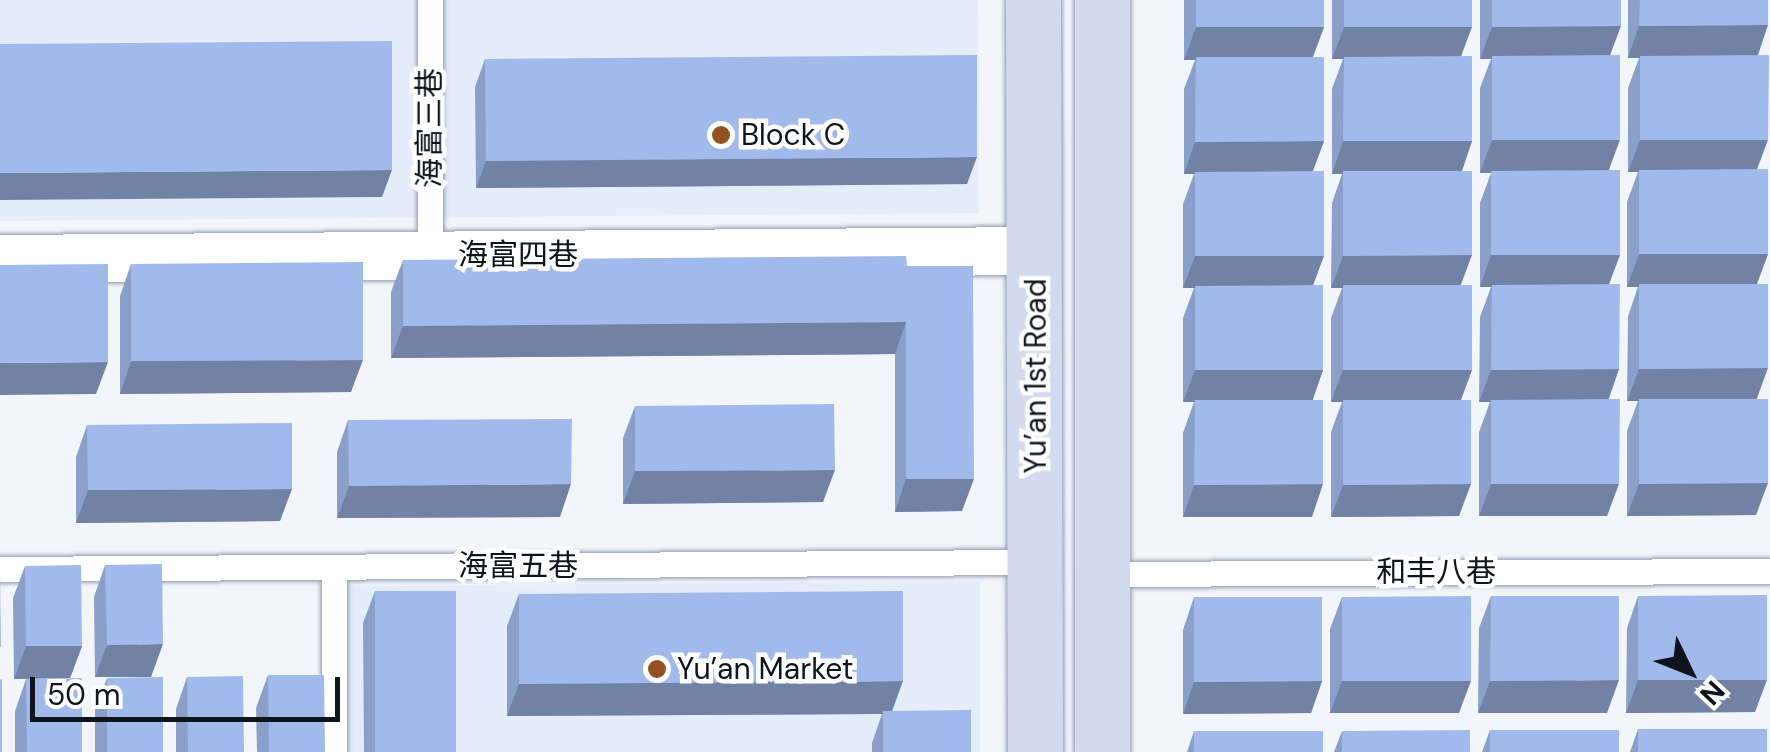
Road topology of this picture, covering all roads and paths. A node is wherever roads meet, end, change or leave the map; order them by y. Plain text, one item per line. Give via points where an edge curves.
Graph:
1 (430, 0) edge
2 (1033, 0) edge
3 (1102, 0) edge
4 (1036, 251) junction
5 (430, 255) junction
6 (0, 259) edge
7 (1035, 562) junction
8 (334, 567) junction
9 (0, 570) edge
10 (1770, 571) edge
11 (1102, 574) junction
12 (334, 752) edge
13 (1035, 752) edge
14 (1102, 752) edge

1 - 5 lane, 海富三巷
2 - 4 main road, Yu’an 1st Road
3 - 11 main road
4 - 5 street, 海富四巷
4 - 7 main road, Yu’an 1st Road
5 - 6 street, 海富四巷
7 - 8 lane, 海富五巷
7 - 13 main road, Yu’an 1st Road
8 - 9 lane, 海富五巷
8 - 12 lane
10 - 11 lane, 和丰八巷
11 - 14 main road

